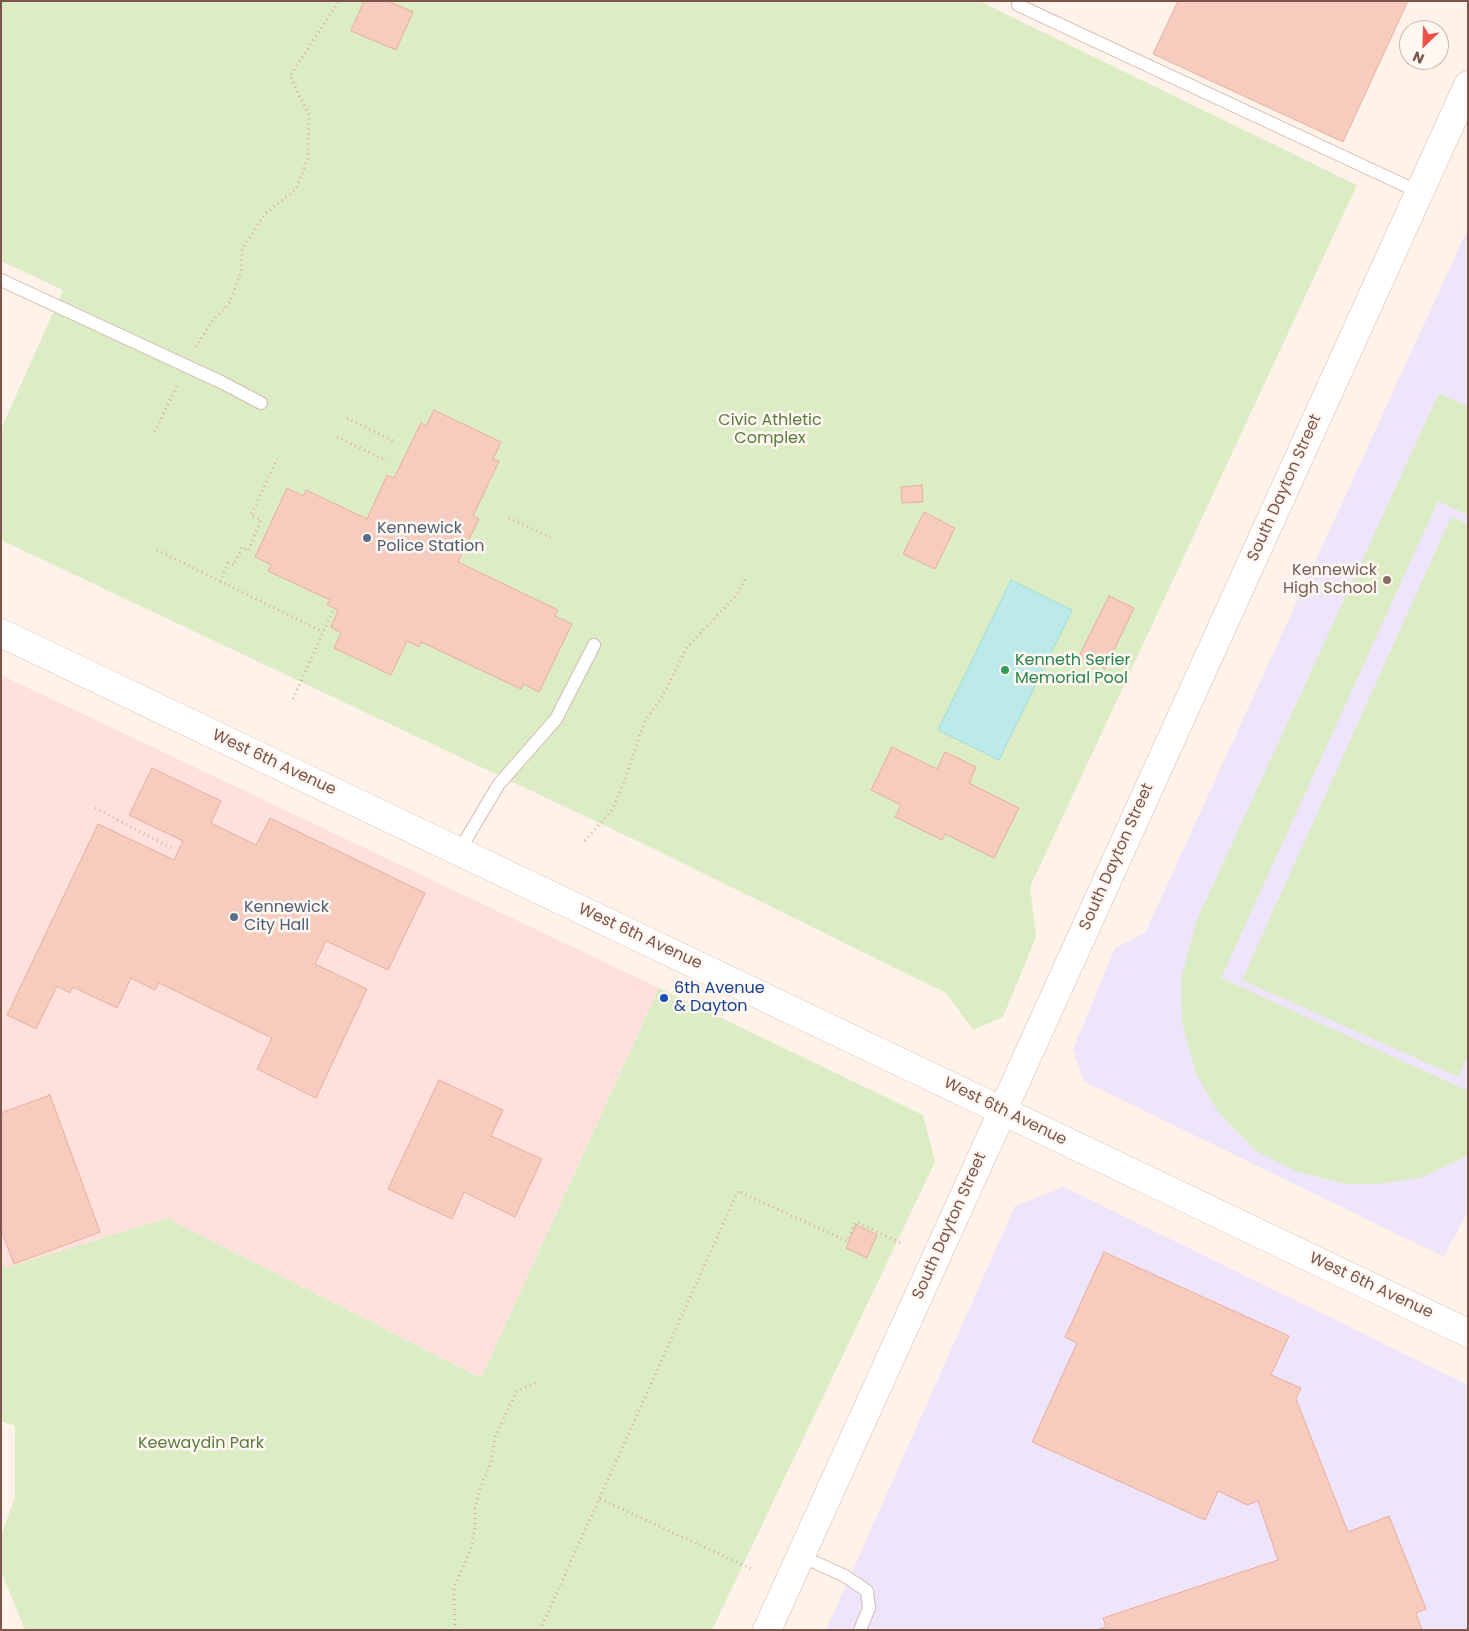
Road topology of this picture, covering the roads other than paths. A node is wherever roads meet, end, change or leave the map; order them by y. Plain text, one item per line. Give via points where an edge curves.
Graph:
1 (1018, 6) dead end
2 (1468, 84) edge
3 (1419, 192) junction
4 (1, 280) edge
5 (261, 402) dead end
6 (1, 634) edge
7 (594, 645) dead end
8 (459, 851) junction
9 (1003, 1110) junction
10 (1468, 1332) edge
11 (801, 1556) junction
12 (767, 1630) edge
13 (860, 1630) edge

1 - 3 lane
2 - 3 street, South Dayton Street
3 - 9 street, South Dayton Street
4 - 5 lane
6 - 8 street, West 6th Avenue
7 - 8 lane via 556,719 499,784
8 - 9 street, West 6th Avenue
9 - 10 street, West 6th Avenue
9 - 11 street, South Dayton Street
11 - 12 street, South Dayton Street
11 - 13 lane via 845,1576 867,1592 869,1608

